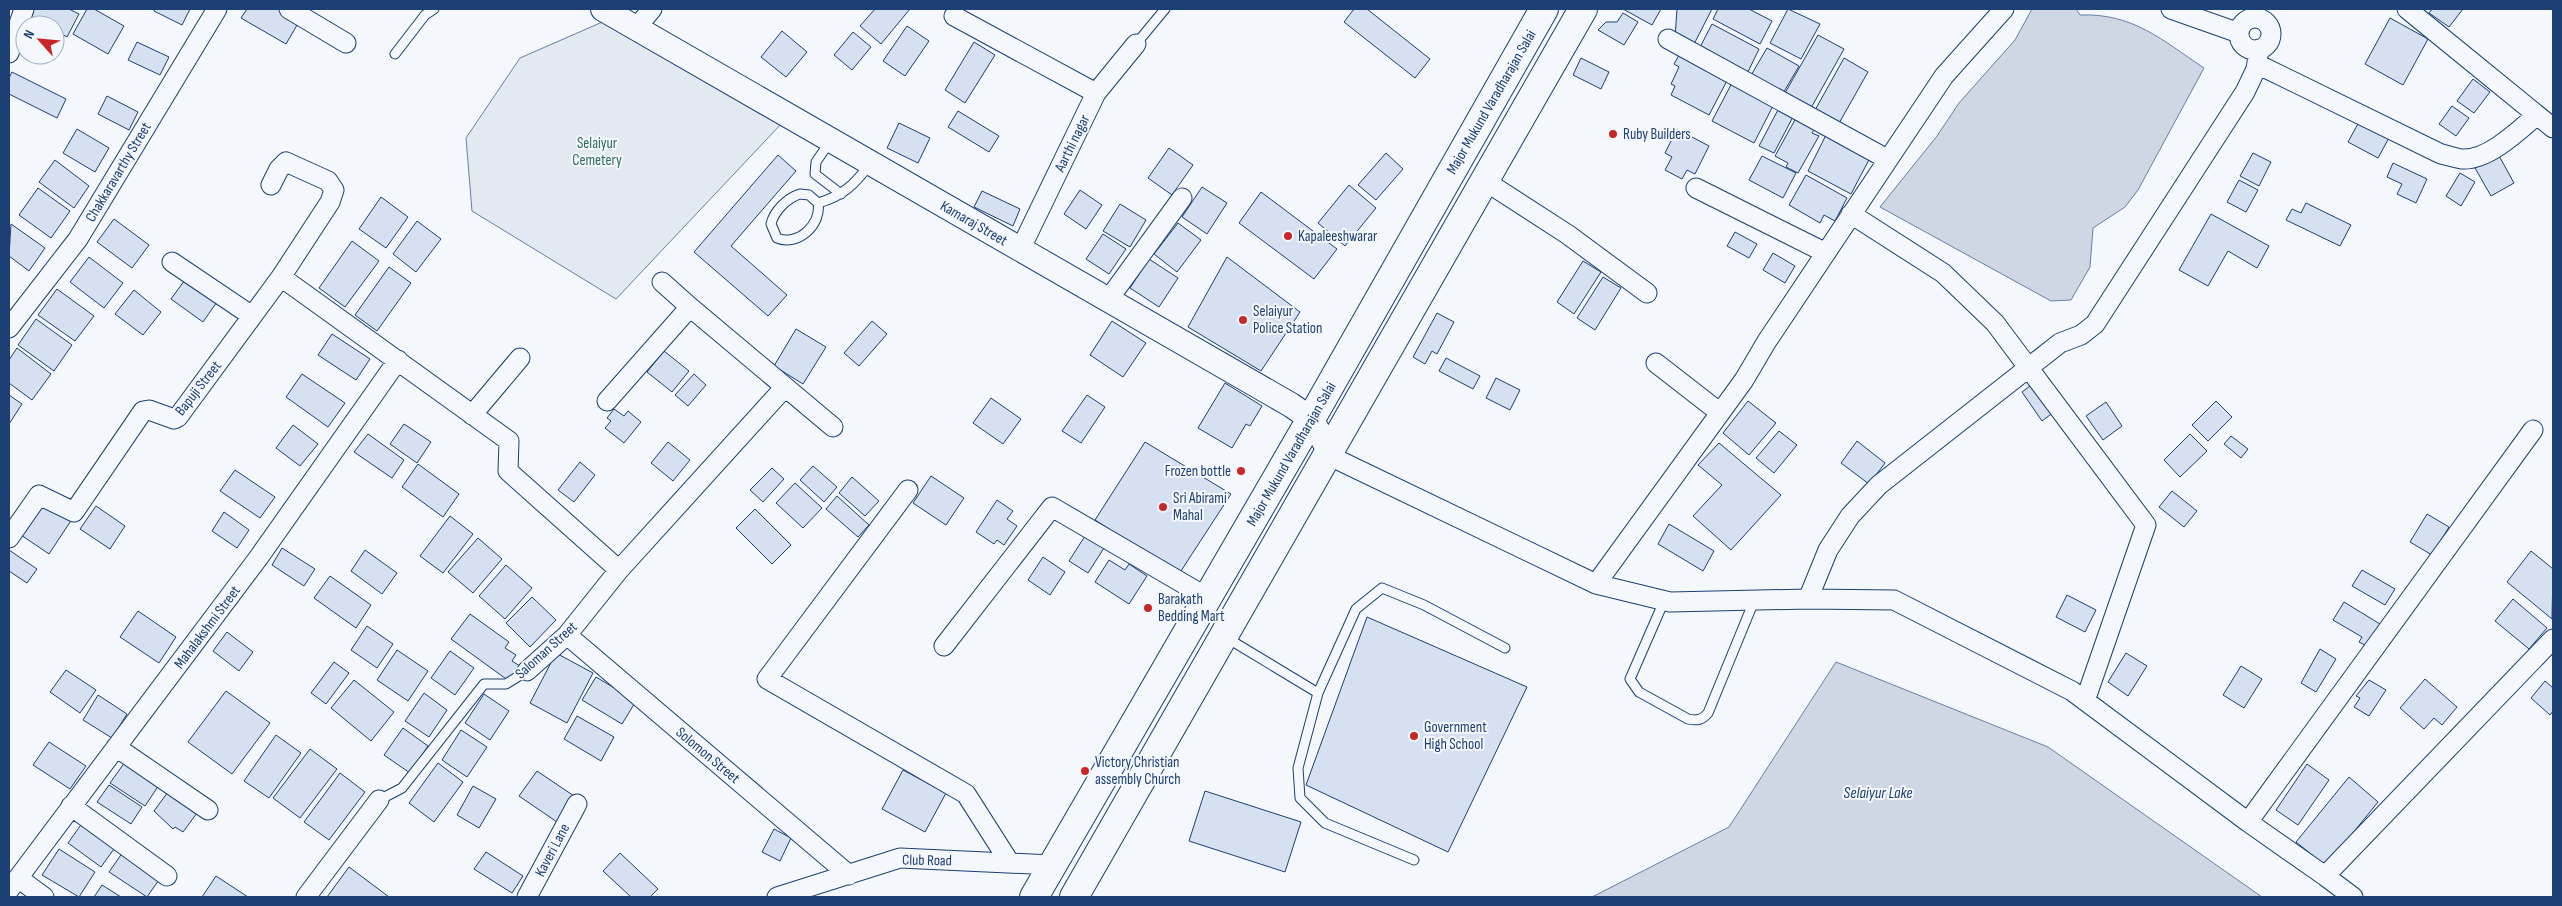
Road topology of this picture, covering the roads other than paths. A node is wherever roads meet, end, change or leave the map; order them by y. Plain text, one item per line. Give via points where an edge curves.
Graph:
1 (24, 9) edge
2 (217, 9) edge
3 (289, 9) edge
4 (434, 9) edge
5 (603, 9) edge
6 (652, 9) edge
7 (1165, 9) edge
8 (1544, 9) edge
9 (1583, 9) edge
10 (2004, 9) edge
11 (2171, 9) edge
12 (2406, 9) edge
13 (2264, 14) edge
14 (954, 16) dead end
15 (636, 28) junction
16 (2239, 33) junction
17 (1668, 39) dead end
18 (346, 43) dead end
19 (1136, 44) joint
20 (9, 53) edge
21 (395, 54) dead end
22 (2258, 57) junction
23 (1096, 92) junction
24 (2537, 115) junction
25 (2553, 128) edge
26 (831, 140) junction
27 (1887, 159) junction
28 (870, 163) junction
29 (1485, 181) junction
30 (271, 186) dead end
31 (1696, 188) dead end
32 (842, 194) junction
33 (1182, 198) dead end
34 (818, 203) junction
35 (1852, 214) junction
36 (1020, 250) junction
37 (1826, 253) junction
38 (172, 262) dead end
39 (281, 277) junction
40 (662, 282) dead end
41 (1647, 293) dead end
42 (1108, 300) junction
43 (690, 307) junction
44 (252, 316) junction
45 (9, 328) edge
46 (520, 358) dead end
47 (398, 360) junction
48 (1656, 363) dead end
49 (2029, 367) junction
50 (785, 387) junction
51 (607, 401) dead end
52 (1719, 412) junction
53 (472, 414) junction
54 (1311, 419) junction
55 (833, 427) dead end
56 (2533, 430) dead end
57 (1330, 452) junction
58 (908, 490) dead end
59 (9, 538) edge
60 (619, 570) junction
61 (1596, 584) junction
62 (1208, 598) junction
63 (1802, 600) junction
64 (1664, 601) junction
65 (1754, 601) junction
66 (568, 635) junction
67 (1224, 637) junction
68 (2553, 639) edge
69 (944, 646) dead end
70 (1506, 648) dead end
71 (527, 671) joint
72 (1318, 693) junction
73 (2085, 701) junction
74 (116, 747) junction
75 (379, 800) joint
76 (577, 804) dead end
77 (71, 806) junction
78 (208, 810) dead end
79 (2248, 822) junction
80 (1414, 860) dead end
81 (1010, 863) junction
82 (1052, 865) junction
83 (849, 874) junction
84 (167, 876) dead end
85 (2325, 876) junction
86 (13, 884) edge
87 (44, 897) edge
88 (306, 897) edge
89 (527, 897) edge
90 (777, 897) edge
91 (1034, 897) edge
92 (1074, 897) edge
93 (2353, 897) edge

1 - 20 street
2 - 45 street, Chakkaravarthy Street via 78,239
3 - 18 street
4 - 21 lane via 425,15
5 - 15 street, Kamaraj Street
6 - 15 street
7 - 19 lane
8 - 54 main road, Major Mukund Varadharajan Salai
9 - 29 main road
10 - 27 street via 1944,76
11 - 16 street
12 - 24 street
13 - 16 street via 2247,20
13 - 22 street via 2271,37
14 - 23 street
15 - 26 street, Kamaraj Street
16 - 22 street via 2246,47
17 - 27 street
19 - 23 street, Aarthi nagar
22 - 24 street via 2441,154 2464,159 2504,143
22 - 49 street via 2245,92 2095,324 2081,335 2060,343
23 - 36 street, Aarthi nagar
24 - 25 street
26 - 28 street, Kamaraj Street
26 - 32 lane via 816,162 815,174
27 - 35 street
28 - 32 lane
28 - 36 street, Kamaraj Street
29 - 41 street via 1567,234
29 - 57 main road
30 - 39 street, Bapuji Street via 283,165 291,163 332,185 334,190 330,202
31 - 37 street
32 - 34 lane
33 - 42 street
34 - 34 lane via 815,222 803,234 788,240 777,238 771,229 772,219 785,203 804,194 812,196
35 - 37 street
35 - 49 street via 1942,273 1995,323
36 - 42 street, Kamaraj Street
37 - 52 street via 1744,380
38 - 44 street
39 - 44 street, Bapuji Street
39 - 47 street
40 - 43 street
42 - 54 street, Kamaraj Street
43 - 50 street
43 - 51 street
44 - 59 street, Bapuji Street via 178,417 174,419 143,411 74,512 40,495
46 - 53 street
47 - 53 street
47 - 74 street, Mahalakshmi Street via 259,557
48 - 52 street
49 - 63 street via 1879,486 1850,516
49 - 73 street via 2146,525
50 - 55 street
50 - 60 street, Saloman Street
52 - 61 street
53 - 60 street via 509,441 508,471
54 - 57 street, Kamaraj Street
54 - 62 main road, Major Mukund Varadharajan Salai
56 - 79 street
57 - 61 street via 1336,459
57 - 67 main road
58 - 81 street via 767,679 966,794
60 - 66 street, Saloman Street
61 - 64 street
62 - 69 street via 1052,507
62 - 82 main road, Major Mukund Varadharajan Salai
63 - 65 street
63 - 73 street via 1894,600 2072,691
64 - 65 street
64 - 65 lane via 1630,679 1639,692 1688,719 1696,720 1708,713
66 - 71 street, Saloman Street
66 - 83 street, Solomon Street
67 - 72 lane
67 - 92 main road
68 - 85 street
70 - 72 lane via 1424,605 1382,588 1356,609
71 - 75 lane, Saloman Street via 506,684 484,684 402,788
72 - 80 lane via 1298,768 1300,798 1325,823
73 - 79 street
74 - 77 street, Mahalakshmi Street
74 - 78 street
75 - 88 street, Saloman Street
76 - 89 street, Kaveri Lane
77 - 84 street
77 - 86 street, Mahalakshmi Street
79 - 85 street
81 - 82 street, Club Road
81 - 83 street, Club Road via 900,858
82 - 91 main road, Major Mukund Varadharajan Salai
83 - 90 street, Club Road
85 - 93 street
86 - 87 street

